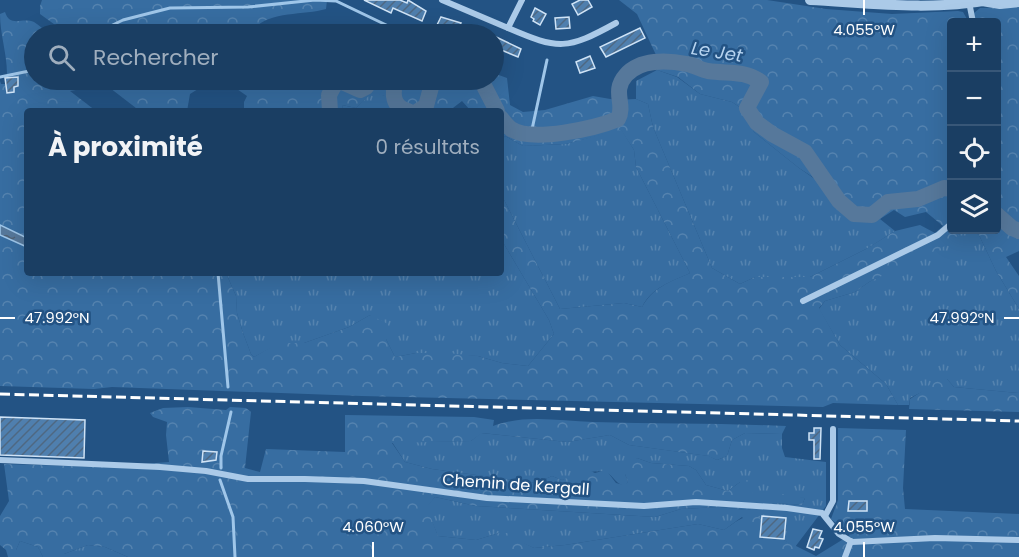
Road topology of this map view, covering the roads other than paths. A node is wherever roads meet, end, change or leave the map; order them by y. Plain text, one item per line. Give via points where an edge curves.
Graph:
1 (442, 0) edge
2 (522, 0) edge
3 (810, 0) edge
4 (840, 0) edge
5 (985, 1) edge
6 (969, 3) junction
7 (1019, 3) edge
8 (972, 18) edge
9 (616, 23) dead end
10 (498, 24) edge
11 (504, 27) edge
12 (507, 28) junction
13 (947, 227) edge
14 (803, 301) dead end
15 (833, 429) dead end
16 (0, 460) edge
17 (825, 516) junction
18 (1019, 540) edge
19 (851, 541) junction
20 (845, 557) edge

1 - 10 street
2 - 12 street
3 - 4 street
4 - 6 street via 891,5
5 - 6 street
5 - 7 street
6 - 8 street
9 - 12 street via 585,40 563,45
11 - 12 street
13 - 14 street via 938,235
15 - 17 street via 833,501
16 - 17 street, Chemin de Kergall via 160,467 248,479 364,481 487,498 644,506 696,502 767,506 816,511
17 - 19 street via 839,534
18 - 19 street
19 - 20 street

